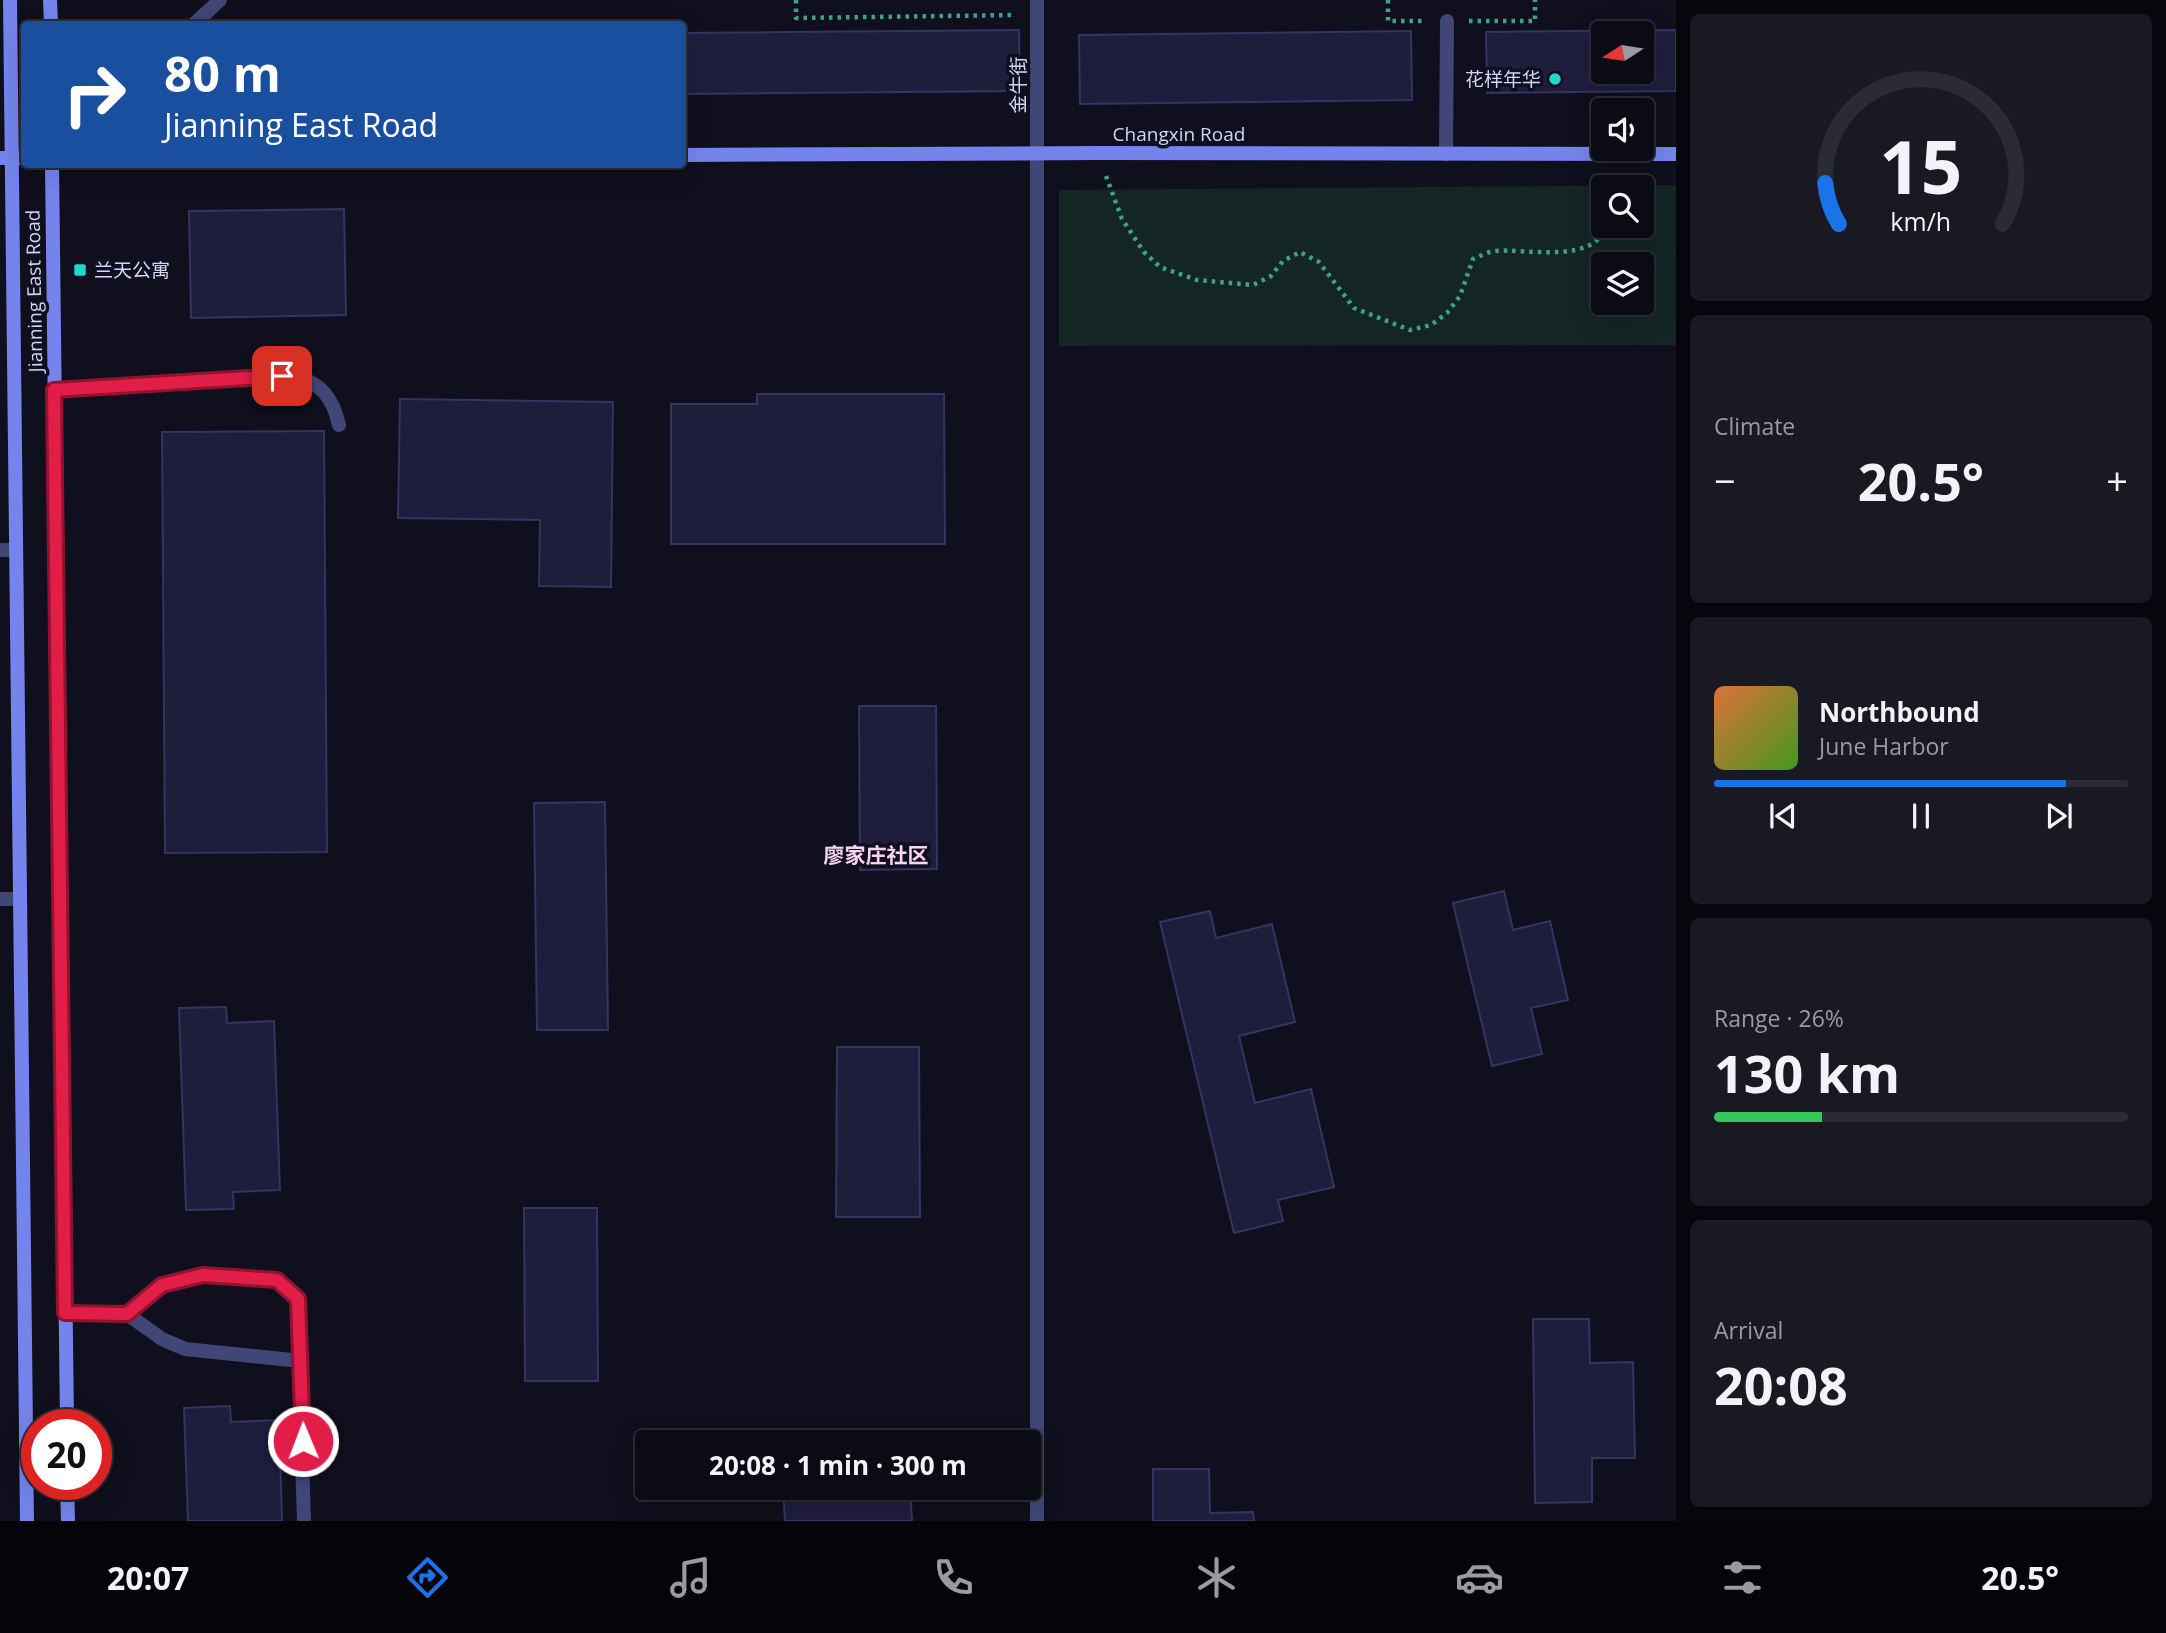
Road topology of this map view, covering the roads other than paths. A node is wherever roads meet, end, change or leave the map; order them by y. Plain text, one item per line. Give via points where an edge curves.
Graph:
1 (10, 0) edge
2 (50, 0) edge
3 (220, 0) edge
4 (1037, 8) edge
5 (51, 21) edge
6 (197, 21) edge
7 (1447, 22) road end
8 (1038, 154) junction
9 (1446, 154) junction
10 (1676, 154) edge
11 (686, 155) edge
12 (12, 158) edge
13 (52, 168) edge
14 (54, 390) junction
15 (339, 425) dead end
16 (0, 550) edge
17 (15, 550) junction
18 (0, 899) edge
19 (19, 899) junction
20 (65, 1313) junction
21 (127, 1314) junction
22 (301, 1361) junction
23 (67, 1409) edge
24 (67, 1500) edge
25 (27, 1521) edge
26 (68, 1521) edge
27 (304, 1521) edge
28 (1037, 1521) edge

1 - 12 main road, Jianning East Road
2 - 5 main road
3 - 6 street
4 - 8 street, 金牛街
7 - 9 street
8 - 9 main road, Changxin Road
8 - 11 main road, Changxin Road
8 - 28 street, 金牛街
9 - 10 main road, Changxin Road
12 - 17 main road, Jianning East Road
13 - 14 main road, Jianning East Road
14 - 15 street via 295,376 318,386 329,397
14 - 20 main road, Jianning East Road
16 - 17 street
17 - 19 main road, Jianning East Road
18 - 19 street
19 - 25 main road, Jianning East Road
20 - 21 street
20 - 23 main road, Jianning East Road
21 - 22 street via 185,1349
21 - 22 street via 162,1285 203,1275 277,1280 298,1299
22 - 27 street
24 - 26 main road

